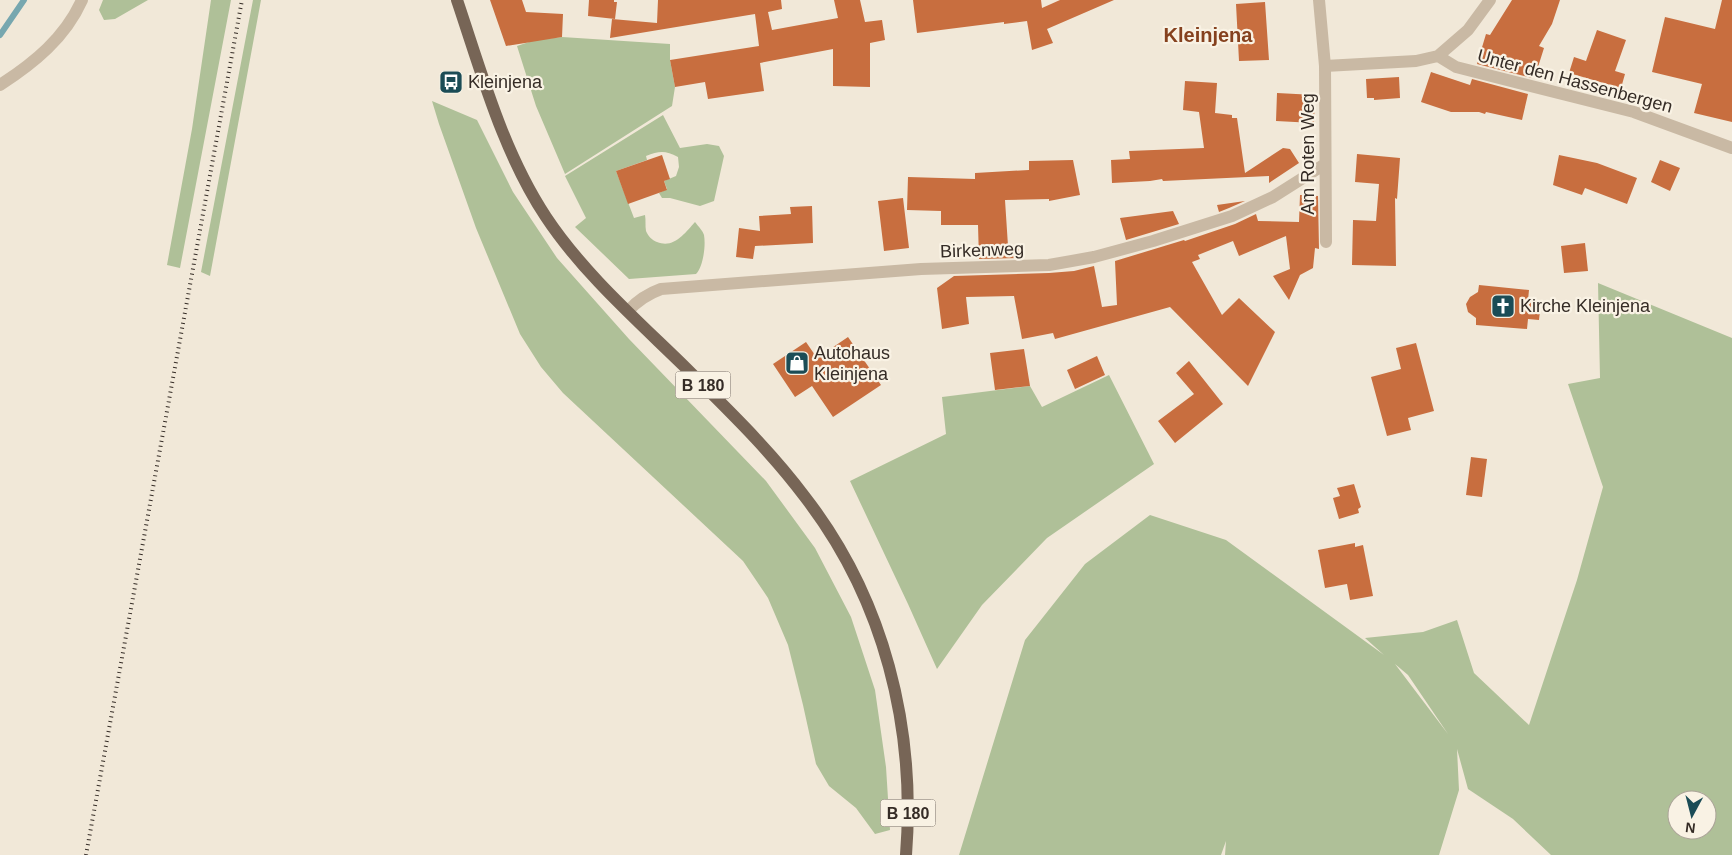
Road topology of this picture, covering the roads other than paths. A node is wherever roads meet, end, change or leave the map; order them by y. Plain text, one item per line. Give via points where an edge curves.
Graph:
1 (82, 0) edge
2 (457, 0) edge
3 (1319, 0) edge
4 (1490, 0) edge
5 (1438, 56) junction
6 (1325, 66) junction
7 (0, 85) edge
8 (1732, 148) edge
9 (1324, 164) junction
10 (1326, 242) dead end
11 (628, 311) junction
12 (906, 855) edge

1 - 7 street via 71,20 38,58
2 - 11 main road, B 180 via 506,142 530,190 566,244
3 - 6 street, Am Roten Weg
4 - 5 street via 1468,30
5 - 6 street via 1416,61
5 - 8 street, Unter den Hassenbergen via 1456,67 1634,112
6 - 9 street, Am Roten Weg
9 - 10 street, Am Roten Weg
9 - 11 street, Birkenweg via 1273,197 1232,216 1094,257 1049,266 921,269 661,289 640,299
11 - 12 main road, B 180 via 768,453 805,496 859,583 884,646 900,713 908,799

